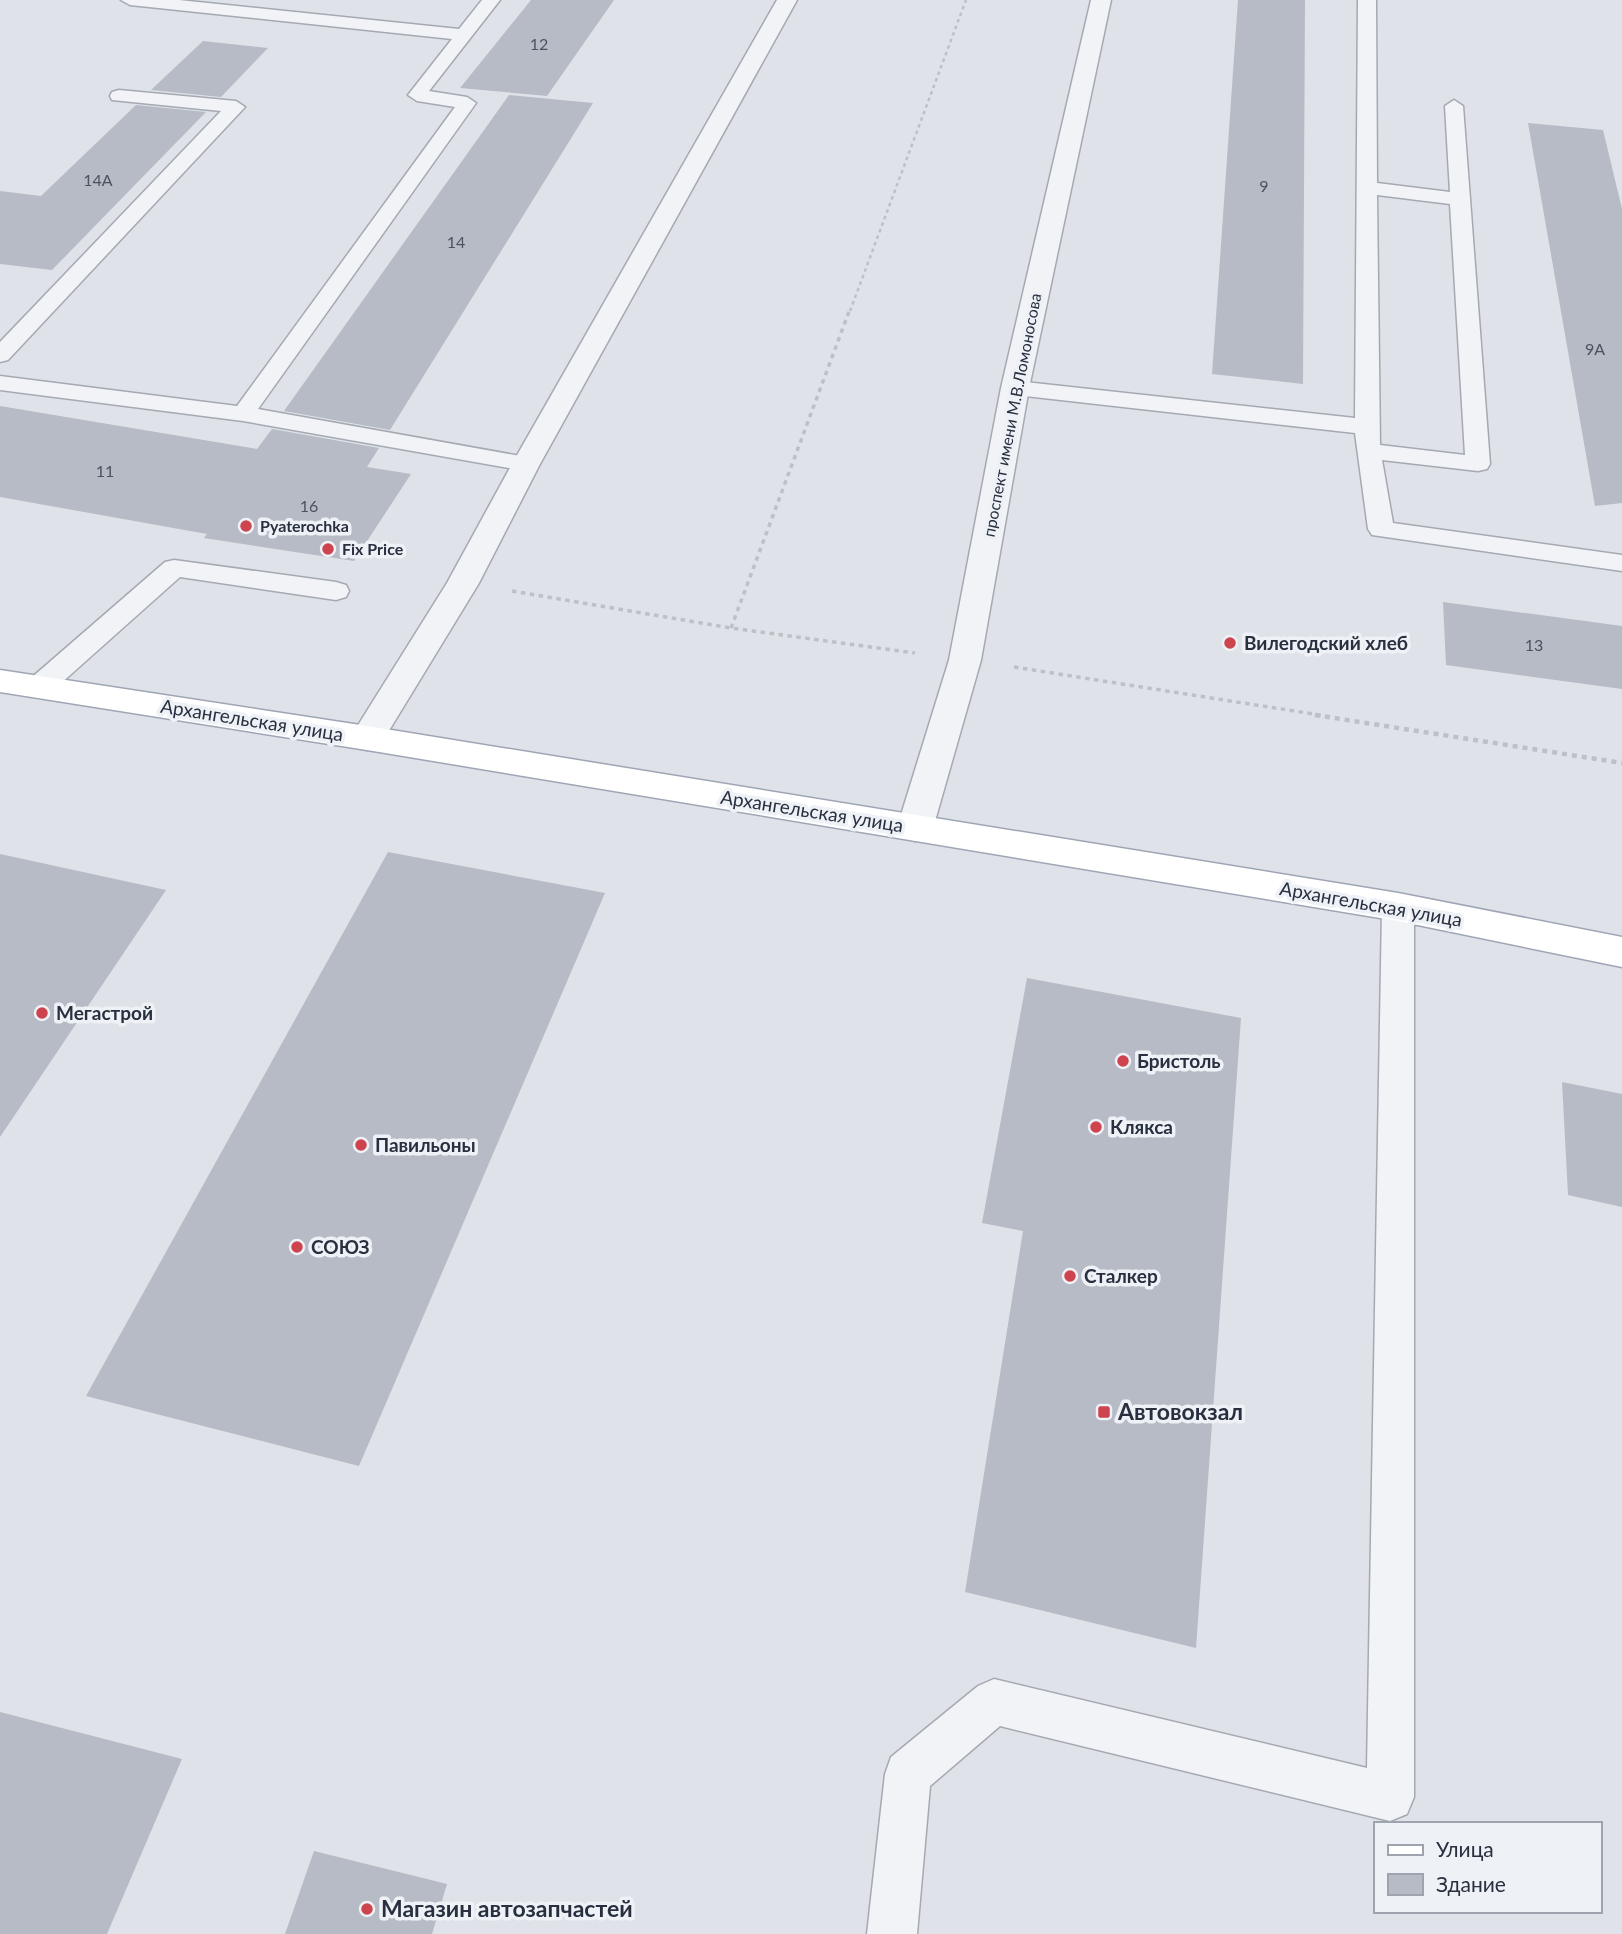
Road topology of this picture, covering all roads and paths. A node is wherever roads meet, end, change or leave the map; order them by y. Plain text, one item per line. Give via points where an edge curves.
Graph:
1 (130, 0) edge
2 (491, 0) edge
3 (787, 0) edge
4 (966, 0) edge
5 (1101, 0) edge
6 (1367, 0) edge
7 (465, 36) junction
8 (119, 96) dead end
9 (1454, 106) dead end
10 (1367, 188) junction
11 (1460, 199) junction
12 (0, 355) edge
13 (0, 383) edge
14 (1015, 388) junction
15 (243, 414) junction
16 (1367, 439) junction
17 (526, 464) junction
18 (1622, 563) edge
19 (463, 583) junction
20 (336, 591) dead end
21 (731, 628) junction
22 (965, 660) junction
23 (0, 681) edge
24 (40, 686) junction
25 (367, 738) junction
26 (1622, 763) edge
27 (915, 828) junction
28 (1398, 907) junction
29 (1622, 952) edge
30 (892, 1934) edge

1 - 7 lane
2 - 7 lane
3 - 17 street
4 - 21 path
5 - 14 street, проспект имени М.В.Ломоносова
6 - 10 lane
7 - 15 lane via 417,95 467,103
8 - 12 lane via 236,107
9 - 11 lane
10 - 11 lane
10 - 16 lane
11 - 16 lane via 1478,464
13 - 15 lane
14 - 16 lane
14 - 22 street, проспект имени М.В.Ломоносова
15 - 17 lane
16 - 18 lane via 1381,529
17 - 19 street
19 - 21 path
19 - 25 street
20 - 24 lane via 174,568
21 - 22 path
22 - 26 path
22 - 27 street, проспект имени М.В.Ломоносова
23 - 24 main road, Архангельская улица
24 - 25 main road, Архангельская улица
25 - 27 main road, Архангельская улица
27 - 28 main road, Архангельская улица
28 - 29 main road, Архангельская улица
28 - 30 lane via 1390,1797 994,1702 908,1774

